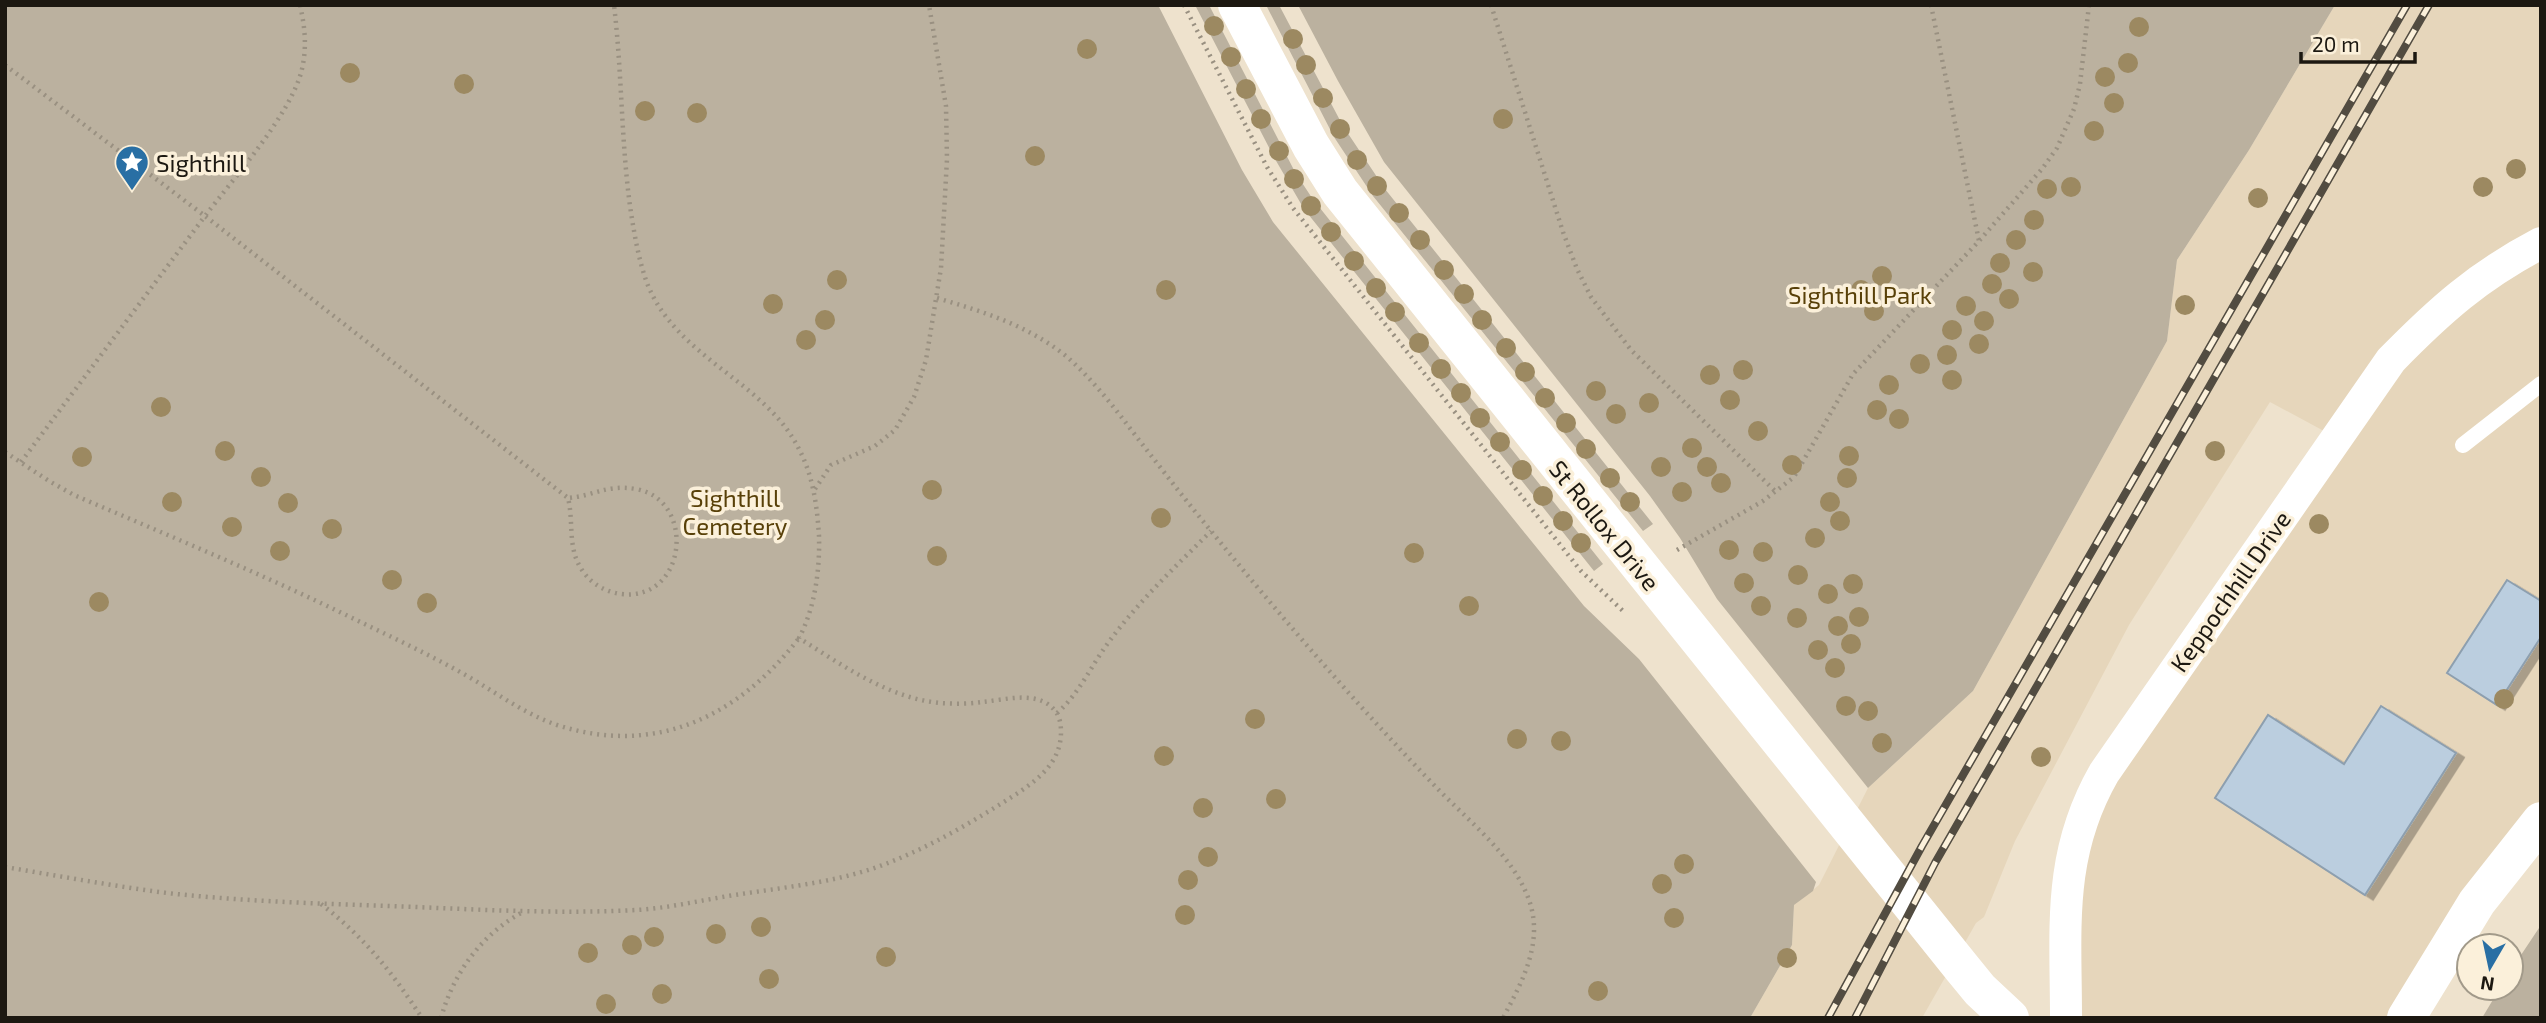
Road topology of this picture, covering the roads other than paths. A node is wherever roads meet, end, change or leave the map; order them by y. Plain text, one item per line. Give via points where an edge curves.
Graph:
1 (1237, 5) edge
2 (2541, 243) edge
3 (2541, 384) edge
4 (2463, 445) dead end
5 (2541, 821) edge
6 (2010, 1018) edge
7 (2066, 1018) edge
8 (2406, 1018) edge

1 - 6 street, St Rollox Drive via 1340,192 1962,968
2 - 7 street, Keppochhill Drive via 2480,278 2391,360 2104,773 2081,821 2067,881
3 - 4 lane
5 - 8 street via 2477,902

